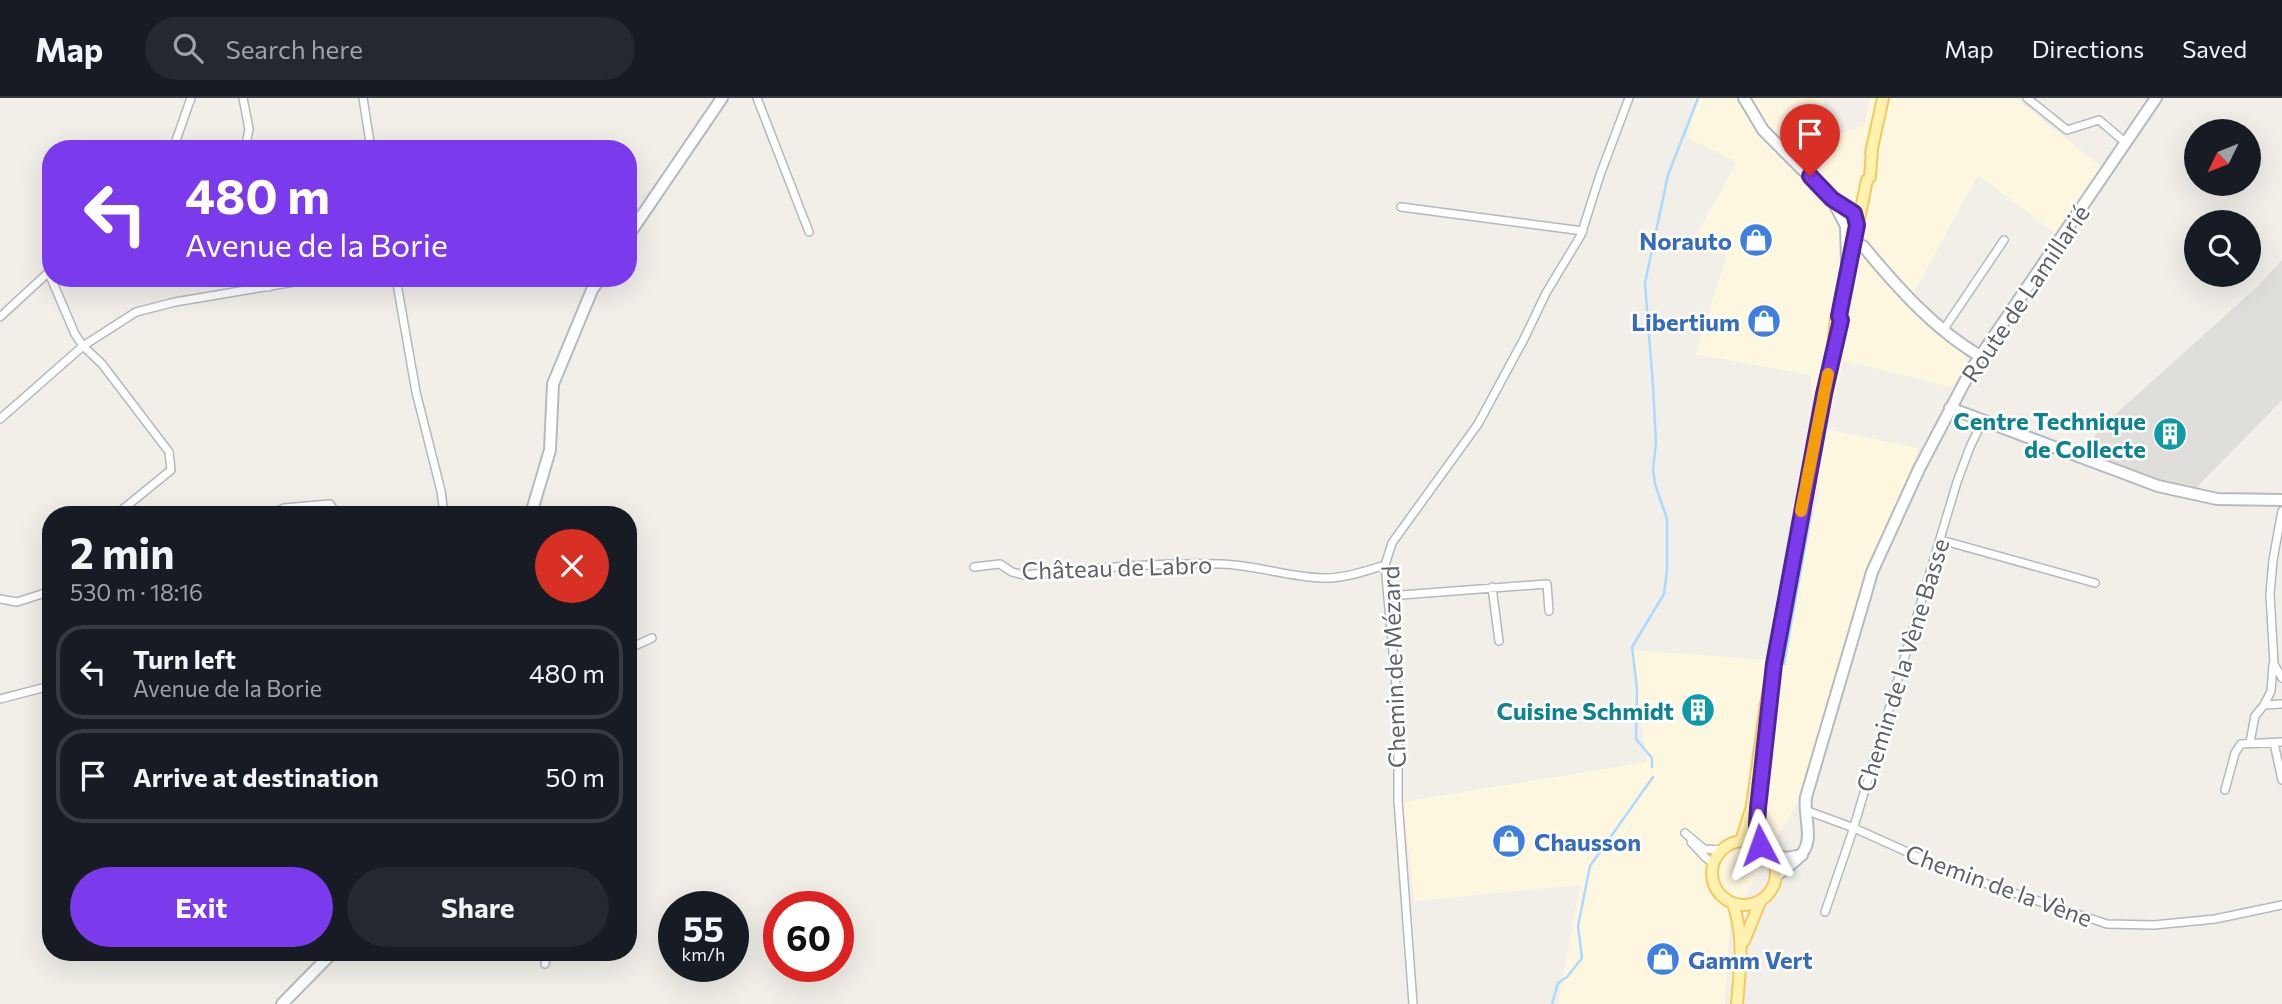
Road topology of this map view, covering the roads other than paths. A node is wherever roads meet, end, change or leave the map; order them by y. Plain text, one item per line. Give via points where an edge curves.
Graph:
1 (191, 98) edge
2 (243, 98) edge
3 (363, 98) edge
4 (722, 98) edge
5 (757, 98) edge
6 (1629, 98) edge
7 (1744, 98) edge
8 (1883, 98) edge
9 (2026, 98) edge
10 (2156, 98) edge
11 (176, 140) edge
12 (247, 140) edge
13 (370, 140) edge
14 (2126, 143) junction
15 (1832, 199) junction
16 (1401, 207) dead end
17 (637, 223) edge
18 (1857, 225) junction
19 (1583, 231) junction
20 (809, 232) dead end
21 (2004, 240) dead end
22 (1863, 246) dead end
23 (42, 282) edge
24 (1846, 284) junction
25 (55, 287) edge
26 (269, 287) edge
27 (398, 287) edge
28 (594, 287) edge
29 (0, 317) edge
30 (1944, 329) junction
31 (83, 346) junction
32 (1980, 356) junction
33 (1950, 408) junction
34 (0, 419) edge
35 (1983, 420) junction
36 (2282, 500) edge
37 (127, 506) edge
38 (312, 506) edge
39 (331, 506) edge
40 (443, 506) edge
41 (533, 506) edge
42 (2282, 511) edge
43 (1941, 540) junction
44 (1385, 565) junction
45 (974, 567) dead end
46 (2095, 583) dead end
47 (1493, 587) junction
48 (42, 594) edge
49 (1388, 596) junction
50 (0, 600) edge
51 (1549, 611) dead end
52 (652, 638) dead end
53 (1499, 641) dead end
54 (637, 645) edge
55 (1774, 664) junction
56 (2274, 664) junction
57 (2282, 678) edge
58 (42, 688) edge
59 (0, 699) edge
60 (2282, 704) edge
61 (2264, 705) junction
62 (2250, 742) junction
63 (2278, 743) edge
64 (2282, 780) edge
65 (2225, 790) dead end
66 (1805, 810) junction
67 (1854, 828) junction
68 (1741, 841) junction
69 (1760, 845) junction
70 (1723, 850) junction
71 (1802, 855) junction
72 (1772, 856) junction
73 (1713, 863) junction
74 (1777, 875) junction
75 (1760, 902) junction
76 (1733, 903) junction
77 (2282, 905) edge
78 (1825, 912) dead end
79 (1742, 947) junction
80 (325, 961) edge
81 (546, 961) edge
82 (545, 964) dead end
83 (282, 1004) edge
84 (1413, 1004) edge
85 (1737, 1004) edge

1 - 11 street
2 - 12 street
3 - 13 street
4 - 17 street
5 - 20 street
6 - 19 street, Chemin de Mézard
7 - 15 street via 1763,130
8 - 18 main road
9 - 14 street via 2067,130 2099,120
10 - 14 street, Route de Lamillarié
14 - 32 street, Route de Lamillarié
15 - 18 street via 1854,213
15 - 24 street via 1846,226
16 - 19 street
18 - 24 main road
19 - 44 street, Chemin de Mézard via 1478,424 1392,543
21 - 30 street
22 - 30 street via 1898,288
23 - 29 street
24 - 55 main road
25 - 31 street
26 - 31 street via 136,312
27 - 40 street via 415,392
28 - 41 street via 553,384 550,450
30 - 32 street
31 - 34 street
31 - 37 street via 169,452 171,470
32 - 33 street, Route de Lamillarié
33 - 35 street
33 - 66 street, Route de Lamillarié via 1872,572
35 - 36 street via 2158,486 2217,499
35 - 43 street, Chemin de la Vène Basse via 1961,470
38 - 39 street
42 - 56 street via 2270,594
43 - 46 street
43 - 67 street, Chemin de la Vène Basse
44 - 45 street, Château de Labro via 1325,578 1227,564 1024,575 1000,564
44 - 49 street, Chemin de Mézard
47 - 49 street
47 - 51 street via 1547,584
47 - 53 street
48 - 50 street via 17,602
49 - 84 street, Chemin de Mézard
52 - 54 street
55 - 68 main road via 1752,806
55 - 69 main road via 1758,808
56 - 57 street
56 - 61 street
58 - 59 street
60 - 61 street
61 - 62 street via 2255,716
62 - 63 street
62 - 65 street via 2235,752
63 - 64 street
66 - 67 street, Chemin de la Vène
66 - 71 street, Route de Lamillarié via 1809,841
67 - 77 street, Chemin de la Vène via 1954,873 2107,925 2215,919
67 - 78 street, Chemin de la Vène Basse
68 - 69 main road
68 - 70 main road
69 - 72 main road
70 - 73 main road
70 - 73 street via 1704,849 1685,833
71 - 72 street
71 - 74 street
72 - 74 main road
73 - 76 main road via 1713,883
74 - 75 main road
75 - 76 main road
75 - 79 main road
76 - 79 main road
79 - 85 main road
80 - 83 street
81 - 82 street

